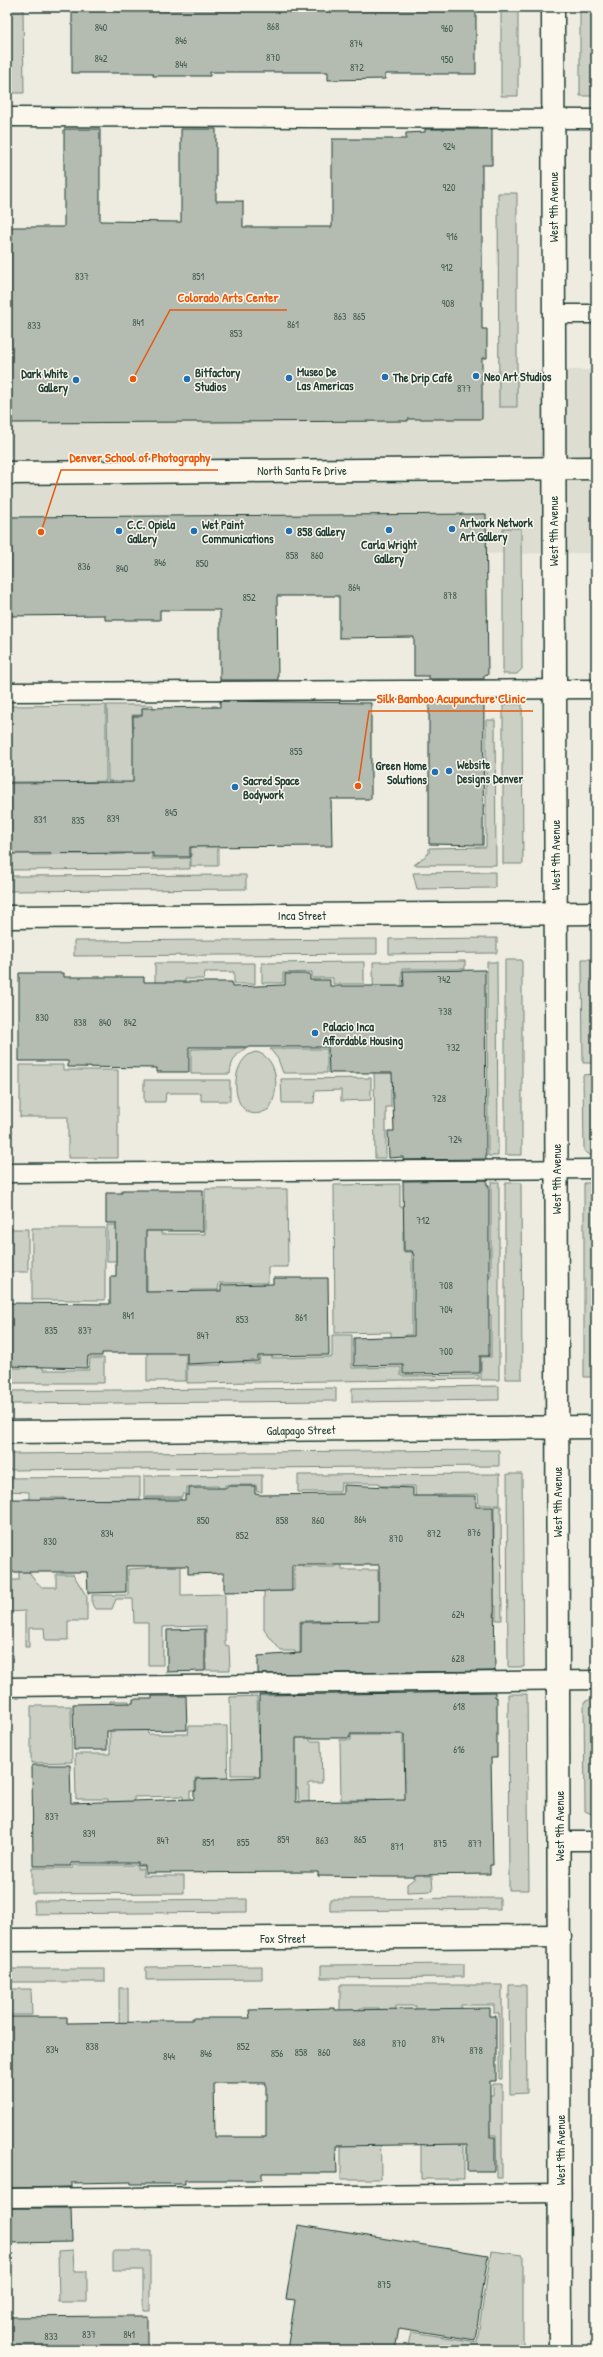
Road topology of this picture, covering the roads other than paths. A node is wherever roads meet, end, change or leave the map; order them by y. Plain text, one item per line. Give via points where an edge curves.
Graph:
1 (553, 7) edge
2 (7, 117) edge
3 (553, 119) junction
4 (596, 119) edge
5 (553, 314) junction
6 (596, 314) edge
7 (553, 468) junction
8 (596, 468) edge
9 (7, 473) edge
10 (554, 689) junction
11 (596, 689) edge
12 (7, 692) edge
13 (596, 912) edge
14 (555, 913) junction
15 (7, 917) edge
16 (556, 1169) junction
17 (596, 1169) edge
18 (7, 1173) edge
19 (557, 1427) junction
20 (596, 1427) edge
21 (7, 1432) edge
22 (596, 1680) edge
23 (558, 1681) junction
24 (7, 1687) edge
25 (559, 1841) junction
26 (596, 1841) edge
27 (560, 1936) junction
28 (7, 1940) edge
29 (561, 2193) junction
30 (7, 2198) edge
31 (560, 2350) edge

1 - 3 street, West 9th Avenue
2 - 3 lane
3 - 4 lane
3 - 5 street, West 9th Avenue
5 - 6 lane
5 - 7 street, West 9th Avenue
7 - 8 street, North Santa Fe Drive
7 - 9 street, North Santa Fe Drive
7 - 10 street, West 9th Avenue
10 - 11 lane
10 - 12 lane
10 - 14 street, West 9th Avenue
13 - 14 street, Inca Street
14 - 15 street, Inca Street
14 - 16 street, West 9th Avenue
16 - 17 lane
16 - 18 lane
16 - 19 street, West 9th Avenue
19 - 20 street, Galapago Street
19 - 21 street, Galapago Street
19 - 23 street, West 9th Avenue
22 - 23 lane
23 - 24 lane
23 - 25 street, West 9th Avenue
25 - 26 lane
25 - 27 street, West 9th Avenue
27 - 28 street, Fox Street
27 - 29 street, West 9th Avenue
29 - 30 lane
29 - 31 street, West 9th Avenue

